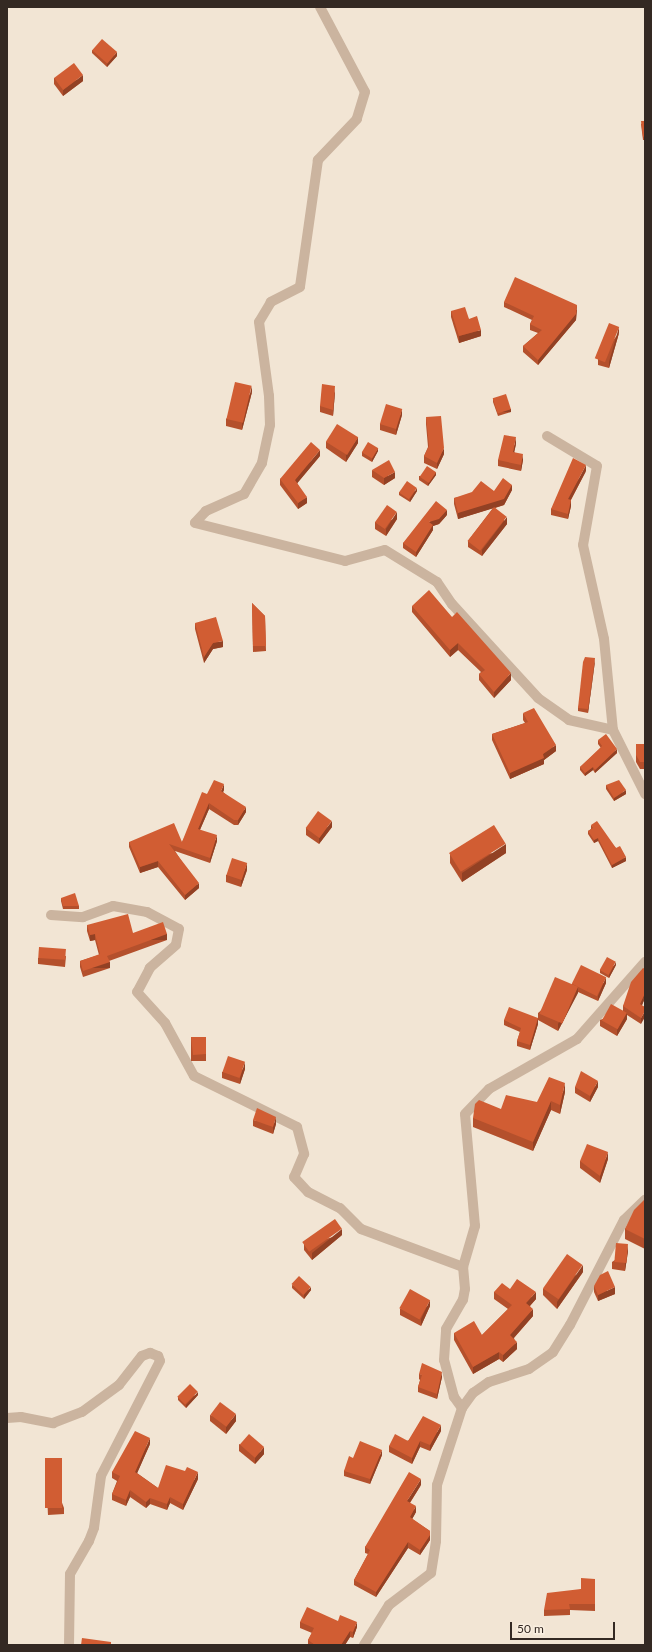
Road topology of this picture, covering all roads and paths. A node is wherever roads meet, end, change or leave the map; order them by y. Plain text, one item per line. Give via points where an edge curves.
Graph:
1 (320, 7) edge
2 (547, 436) dead end
3 (613, 730) junction
4 (645, 794) edge
5 (51, 915) dead end
6 (645, 962) edge
7 (645, 1200) edge
8 (463, 1267) junction
9 (462, 1408) junction
10 (7, 1418) edge
11 (69, 1645) edge
12 (364, 1645) edge

1 - 3 street via 364,92 357,119 318,160 300,287 272,302 259,322 269,396 270,425 262,463 244,494 206,511 195,523 345,561 385,550 437,582 452,604 538,698 569,720
2 - 3 street via 597,466 583,545 604,639
3 - 4 street
5 - 8 street via 83,917 113,906 147,912 179,929 176,945 150,968 137,992 165,1023 194,1076 298,1127 304,1154 294,1177 308,1192 340,1208 361,1229
6 - 8 street via 577,1039 489,1090 465,1114 475,1226
7 - 9 street via 624,1220 570,1325 553,1352 529,1369 489,1382 473,1393
8 - 9 street via 463,1300 446,1329 444,1360 454,1397
9 - 12 street via 437,1485 436,1541 431,1572 389,1605
10 - 11 street via 21,1417 53,1424 82,1412 112,1390 142,1356 150,1353 158,1356 160,1361 102,1476 94,1528 70,1574

